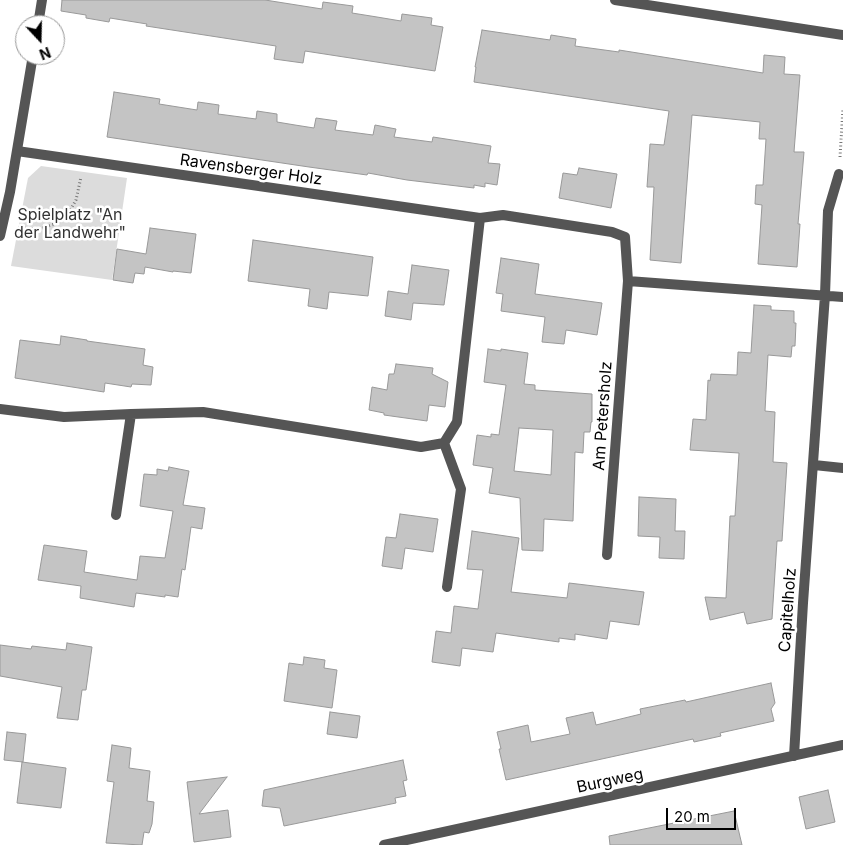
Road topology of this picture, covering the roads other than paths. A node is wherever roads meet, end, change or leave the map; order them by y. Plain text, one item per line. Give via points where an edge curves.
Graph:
1 (42, 0) edge
2 (615, 0) edge
3 (40, 15) edge
4 (843, 35) edge
5 (31, 65) edge
6 (17, 151) junction
7 (839, 174) road end
8 (480, 218) junction
9 (544, 221) joint
10 (1, 230) edge
11 (628, 280) junction
12 (825, 295) junction
13 (843, 297) edge
14 (0, 409) edge
15 (131, 414) junction
16 (444, 443) junction
17 (814, 466) junction
18 (843, 468) edge
19 (116, 515) dead end
20 (607, 555) dead end
21 (447, 588) dead end
22 (843, 745) edge
23 (794, 756) junction
24 (384, 845) edge

1 - 3 street
2 - 4 street
5 - 6 street
6 - 8 street, Ravensberger Holz
6 - 10 street
7 - 12 street, Capitelholz via 828,210
8 - 9 street, Ravensberger Holz via 503,215
8 - 16 street via 457,422
9 - 11 street, Am Petersholz via 612,232 624,237
11 - 12 street
11 - 20 street, Am Petersholz
12 - 13 street
12 - 17 street, Capitelholz
14 - 15 street via 64,417
15 - 16 street via 203,412 421,447
15 - 19 street
16 - 21 street via 461,489
17 - 18 street
17 - 23 street, Capitelholz
22 - 23 street, Burgweg
23 - 24 street, Burgweg

